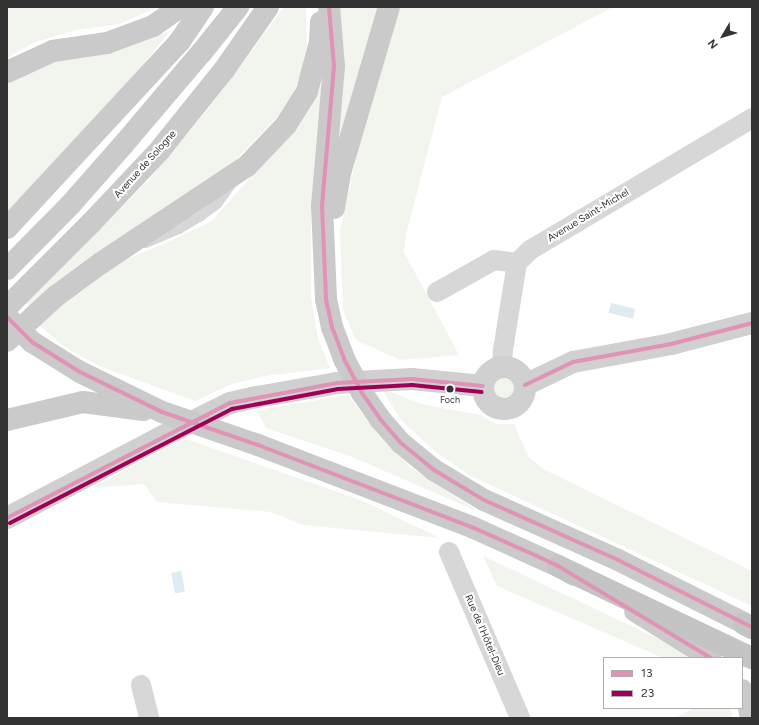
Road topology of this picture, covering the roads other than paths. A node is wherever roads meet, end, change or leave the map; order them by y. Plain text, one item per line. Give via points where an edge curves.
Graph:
1 (180, 7) edge
2 (203, 7) edge
3 (238, 7) edge
4 (268, 7) edge
5 (322, 7) edge
6 (329, 7) edge
7 (389, 7) edge
8 (7, 72) edge
9 (752, 118) edge
10 (7, 228) edge
11 (323, 258) junction
12 (516, 263) junction
13 (7, 269) edge
14 (437, 292) dead end
15 (7, 307) edge
16 (7, 317) edge
17 (752, 323) edge
18 (7, 341) edge
19 (502, 367) junction
20 (525, 385) junction
21 (483, 386) junction
22 (166, 414) junction
23 (7, 420) edge
24 (7, 518) edge
25 (449, 552) dead end
26 (558, 566) junction
27 (749, 627) edge
28 (709, 657) edge
29 (752, 658) edge
30 (141, 686) dead end
31 (743, 692) edge
32 (149, 718) edge
33 (520, 718) edge
34 (751, 718) edge

1 - 8 main road via 153,26 107,43 53,51
2 - 10 main road via 180,41
3 - 13 main road via 123,145
4 - 15 main road, Avenue de Sologne via 224,70 159,151
5 - 18 main road via 320,42 307,91 286,125 247,166 56,296
6 - 11 main road via 334,66 322,206
7 - 11 main road via 341,170
9 - 12 street, Avenue Saint-Michel via 530,250
11 - 27 main road via 332,327 344,359 362,393 400,443 434,470 484,500 618,560
12 - 14 street via 494,260
12 - 19 street via 502,350
16 - 22 main road via 32,342 80,372
17 - 20 main road via 671,344 573,362
19 - 20 main road via 512,368 518,372
19 - 21 main road via 492,370 486,376
20 - 21 main road via 524,395 519,403 506,409 498,409 485,399
21 - 24 main road via 412,379 337,383 230,403
22 - 23 main road via 83,402
22 - 26 main road via 258,445 474,528
25 - 33 street, Rue de l'Hôtel-Dieu
26 - 28 main road
26 - 29 highway
30 - 32 street
31 - 34 main road

